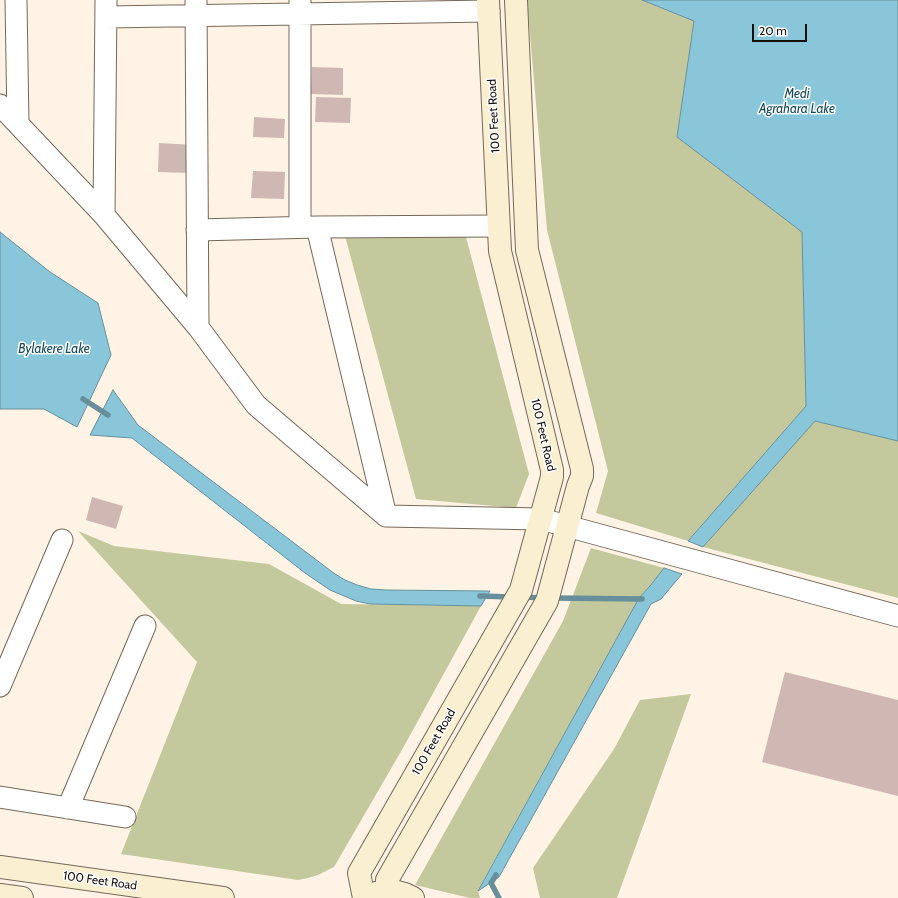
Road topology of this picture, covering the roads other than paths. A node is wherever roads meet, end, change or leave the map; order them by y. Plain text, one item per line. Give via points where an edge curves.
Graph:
1 (16, 0) edge
2 (516, 0) edge
3 (389, 6) edge
4 (489, 6) edge
5 (300, 7) edge
6 (106, 8) edge
7 (196, 8) edge
8 (0, 105) edge
9 (18, 124) junction
10 (104, 216) junction
11 (498, 226) junction
12 (309, 227) junction
13 (197, 230) junction
14 (198, 327) junction
15 (386, 516) junction
16 (541, 519) junction
17 (567, 526) junction
18 (62, 540) dead end
19 (898, 616) edge
20 (146, 626) dead end
21 (0, 686) edge
22 (0, 797) edge
23 (68, 808) junction
24 (125, 818) dead end
25 (0, 867) edge
26 (390, 891) junction
27 (0, 895) edge
28 (22, 898) edge
29 (223, 898) edge
30 (365, 898) edge
31 (413, 898) edge

1 - 9 street
2 - 17 main road via 528,250 582,469 582,479
3 - 4 street
3 - 5 street
4 - 11 main road, 100 Feet Road
5 - 7 street
5 - 12 street
6 - 7 street
6 - 10 street
7 - 13 street
8 - 9 street
9 - 10 street
10 - 14 street
11 - 12 street
11 - 16 main road, 100 Feet Road via 500,251 552,470
12 - 13 street
12 - 15 street
13 - 14 street
14 - 15 street via 256,405
15 - 16 street
16 - 17 street
16 - 30 main road, 100 Feet Road via 521,590 360,874
17 - 19 street
17 - 26 main road via 547,601 387,880
18 - 21 street
20 - 23 street
22 - 23 street
23 - 24 street
25 - 29 main road, 100 Feet Road
26 - 30 main road
26 - 31 main road
27 - 28 main road

